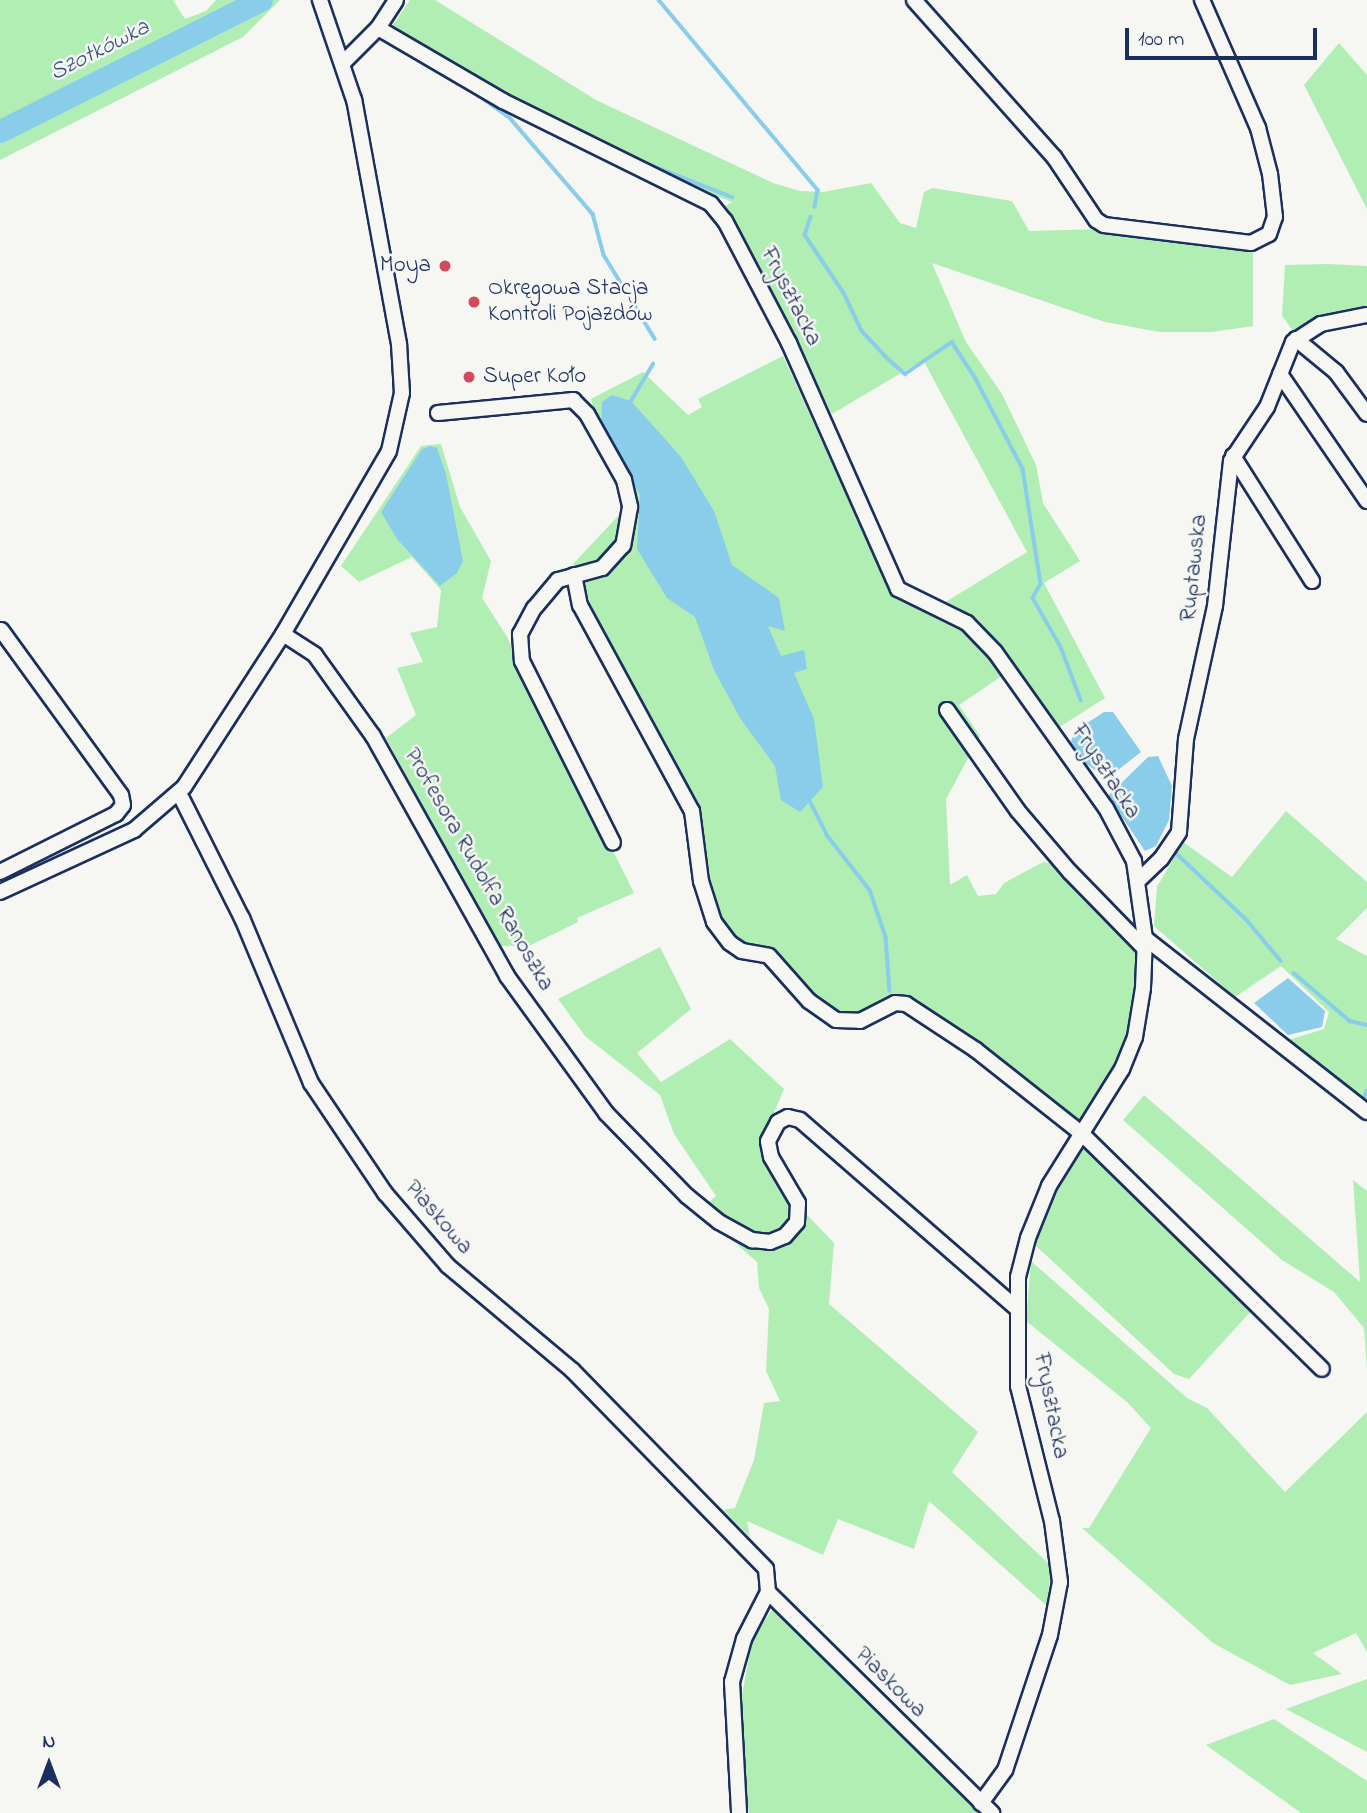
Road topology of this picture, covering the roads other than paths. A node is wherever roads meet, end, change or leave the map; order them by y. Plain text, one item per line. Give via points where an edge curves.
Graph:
1 (320, 0) edge
2 (396, 0) edge
3 (914, 0) edge
4 (1202, 0) edge
5 (378, 28) junction
6 (344, 62) junction
7 (1367, 315) edge
8 (1296, 340) junction
9 (1280, 374) junction
10 (438, 413) dead end
11 (1367, 414) edge
12 (1233, 456) junction
13 (1367, 501) edge
14 (574, 575) junction
15 (1312, 581) dead end
16 (1, 630) edge
17 (283, 634) junction
18 (947, 710) dead end
19 (178, 793) junction
20 (613, 843) dead end
21 (0, 872) edge
22 (1139, 879) junction
23 (0, 892) edge
24 (1145, 943) junction
25 (1367, 1112) edge
26 (1081, 1133) junction
27 (1016, 1308) junction
28 (1322, 1369) dead end
29 (768, 1592) junction
30 (987, 1808) edge
31 (739, 1813) edge

1 - 6 street
2 - 5 street
3 - 4 street via 1054,157 1096,220 1104,225 1251,243 1269,234 1275,217 1269,174 1258,128
5 - 6 street
5 - 22 street, Frysztacka via 503,101 711,204 725,221 789,343 898,589 967,623 995,652 1106,808
6 - 17 street via 392,302 402,393 397,423 376,481
7 - 8 street via 1321,324
8 - 9 street, Ruptawska
8 - 11 street via 1336,372
9 - 12 street, Ruptawska via 1267,407
9 - 13 street
10 - 14 street via 563,398 582,406 624,480 630,524 623,545 602,568
12 - 15 street
12 - 22 street, Ruptawska via 1215,607 1186,739 1179,832 1161,859
14 - 20 street via 558,580 534,607 520,634 522,660
14 - 26 street via 580,605 692,811 704,891 714,922 730,943 773,960 809,1001 836,1020 860,1021 895,1003 912,1006
16 - 21 street via 121,795 123,804 117,814
17 - 19 street
17 - 27 street, Profesora Rudolfa Ranoszka via 315,655 337,684 386,757 507,976 606,1113 657,1166 727,1227 752,1240 775,1241 794,1228 799,1216 796,1200 771,1157 769,1135 783,1118 800,1120
18 - 24 street via 1018,811 1096,901
19 - 23 street via 134,830
19 - 29 street, Piaskowa via 242,918 311,1083 385,1193 448,1266 572,1370 759,1561 769,1575
22 - 24 street, Frysztacka
24 - 25 street
24 - 26 street, Frysztacka via 1135,1037 1122,1069
26 - 27 street, Frysztacka via 1049,1186 1028,1238
26 - 28 street
27 - 30 street, Frysztacka via 1018,1386 1052,1521 1059,1582 1050,1635 1005,1770
29 - 30 street, Piaskowa
29 - 31 street via 744,1639 732,1682

